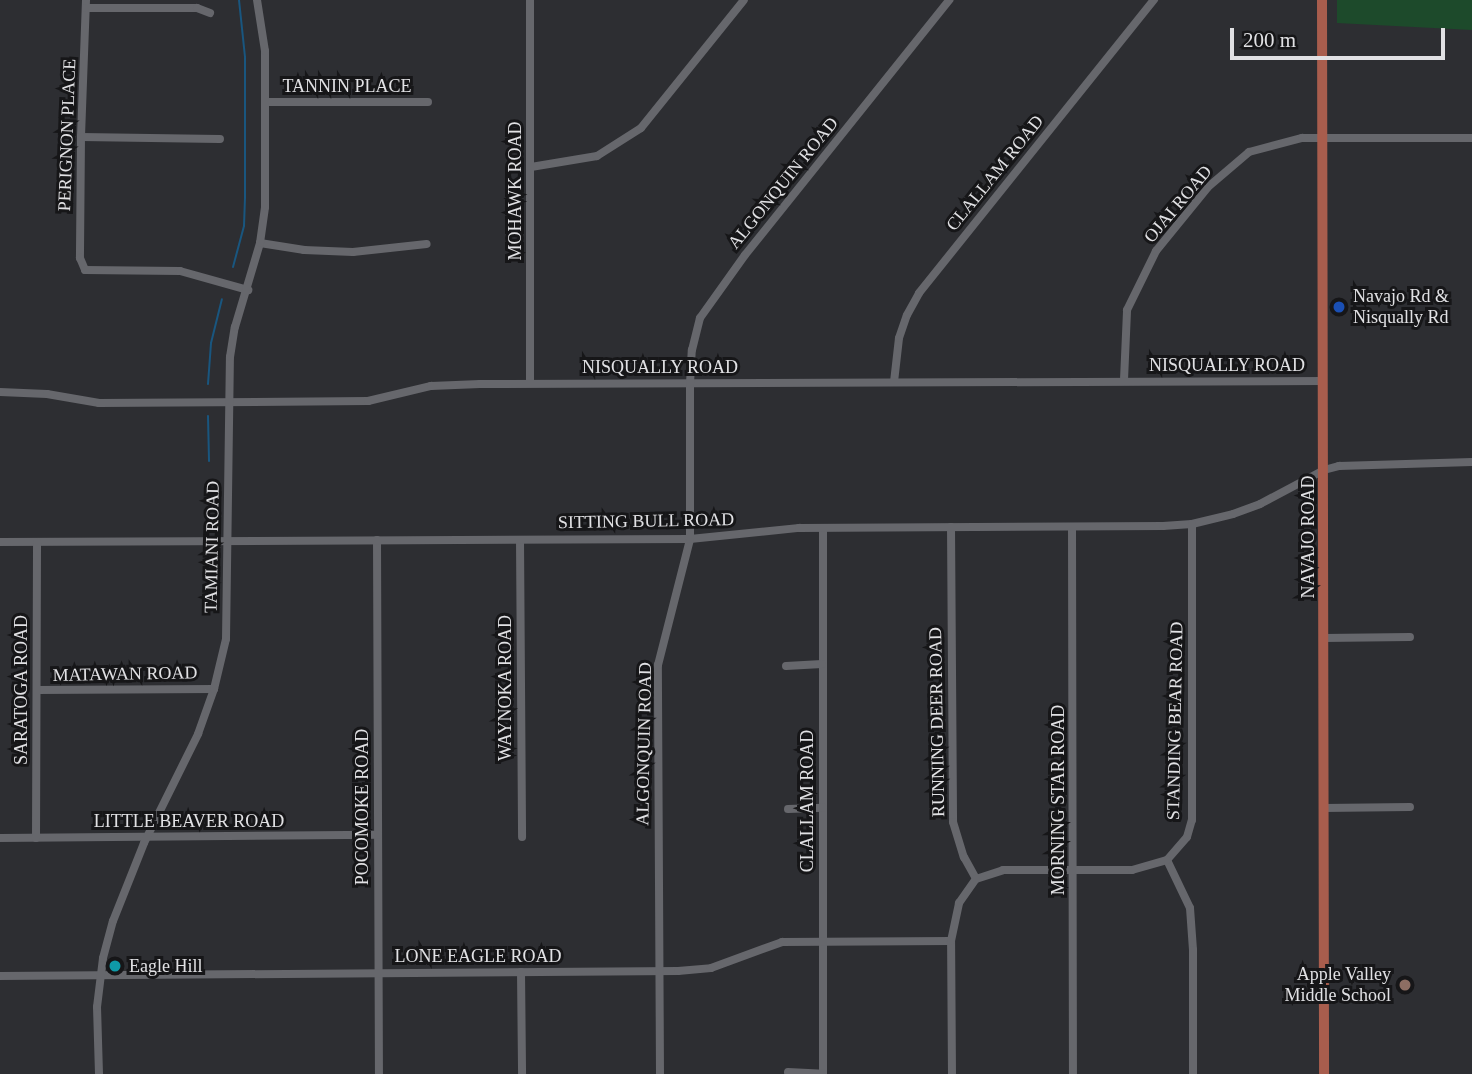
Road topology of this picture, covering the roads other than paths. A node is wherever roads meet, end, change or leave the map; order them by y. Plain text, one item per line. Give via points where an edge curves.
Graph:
1 (257, 0) edge
2 (530, 0) edge
3 (744, 0) edge
4 (949, 0) edge
5 (1154, 0) edge
6 (1322, 0) edge
7 (86, 4) edge
8 (210, 13) dead end
9 (266, 102) junction
10 (428, 102) dead end
11 (81, 137) junction
12 (1472, 138) edge
13 (220, 139) dead end
14 (1323, 139) junction
15 (531, 167) junction
16 (260, 243) junction
17 (427, 244) dead end
18 (248, 290) junction
19 (1124, 380) junction
20 (1323, 381) junction
21 (894, 382) junction
22 (530, 383) junction
23 (690, 384) junction
24 (0, 392) edge
25 (228, 402) junction
26 (1472, 462) edge
27 (1324, 470) junction
28 (1192, 524) junction
29 (951, 527) junction
30 (1072, 527) junction
31 (823, 528) junction
32 (690, 539) junction
33 (377, 540) junction
34 (520, 540) junction
35 (229, 541) junction
36 (0, 542) edge
37 (37, 542) junction
38 (1410, 637) dead end
39 (1324, 638) junction
40 (822, 664) junction
41 (786, 666) dead end
42 (214, 689) junction
43 (37, 690) junction
44 (1410, 807) dead end
45 (823, 808) junction
46 (1324, 808) junction
47 (788, 809) dead end
48 (378, 835) junction
49 (147, 836) junction
50 (522, 837) dead end
51 (0, 838) edge
52 (36, 838) junction
53 (1167, 860) junction
54 (1074, 869) junction
55 (976, 879) junction
56 (824, 941) junction
57 (951, 941) junction
58 (659, 971) junction
59 (522, 972) junction
60 (379, 973) junction
61 (100, 975) junction
62 (0, 976) edge
63 (788, 1072) dead end
64 (99, 1074) edge
65 (379, 1074) edge
66 (522, 1074) edge
67 (660, 1074) edge
68 (823, 1074) edge
69 (952, 1074) edge
70 (1073, 1074) edge
71 (1193, 1074) edge
72 (1324, 1074) edge

1 - 9 street, TAMIANI ROAD
2 - 15 street, MOHAWK ROAD
3 - 15 street via 641,128 597,156
4 - 23 street, ALGONQUIN ROAD via 700,318
5 - 21 street, CLALLAM ROAD via 919,293 899,338
6 - 14 main road, NAVAJO ROAD
7 - 8 street via 197,8
7 - 11 street, PERIGNON PLACE
9 - 10 street, TANNIN PLACE
9 - 16 street, TAMIANI ROAD
11 - 13 street
11 - 18 street, PERIGNON PLACE via 80,258 85,270 180,271
12 - 14 street, OJAI ROAD
14 - 19 street, OJAI ROAD via 1275,143 1250,152 1208,187 1156,251 1127,310
14 - 20 main road, NAVAJO ROAD
15 - 22 street, MOHAWK ROAD
16 - 17 street via 353,252
16 - 18 street, TAMIANI ROAD
18 - 25 street, TAMIANI ROAD via 235,327
19 - 20 street, NISQUALLY ROAD
19 - 21 street, NISQUALLY ROAD
20 - 27 main road, NAVAJO ROAD
21 - 23 street, NISQUALLY ROAD
22 - 23 street, NISQUALLY ROAD
22 - 25 street, NISQUALLY ROAD via 431,386 368,401
23 - 32 street, ALGONQUIN ROAD
24 - 25 street, NISQUALLY ROAD via 99,403
25 - 35 street, TAMIANI ROAD
26 - 27 street via 1377,463
27 - 28 street, SITTING BULL ROAD via 1247,509
27 - 39 main road, NAVAJO ROAD
28 - 30 street, SITTING BULL ROAD
28 - 53 street, STANDING BEAR ROAD via 1192,820 1187,837
29 - 30 street, SITTING BULL ROAD
29 - 31 street, SITTING BULL ROAD
29 - 55 street, RUNNING DEER ROAD via 953,822
30 - 54 street, MORNING STAR ROAD
31 - 32 street, SITTING BULL ROAD
31 - 40 street, CLALLAM ROAD
32 - 34 street, SITTING BULL ROAD
32 - 58 street, ALGONQUIN ROAD via 658,666
33 - 34 street, SITTING BULL ROAD
33 - 35 street, SITTING BULL ROAD
33 - 48 street, POCOMOKE ROAD
34 - 50 street, WAYNOKA ROAD
35 - 37 street, SITTING BULL ROAD
35 - 42 street, TAMIANI ROAD via 226,639
36 - 37 street, SITTING BULL ROAD
37 - 43 street, SARATOGA ROAD
38 - 39 street
39 - 46 main road, NAVAJO ROAD
40 - 41 street
40 - 45 street, CLALLAM ROAD
42 - 43 street, MATAWAN ROAD
42 - 49 street, TAMIANI ROAD via 193,744
43 - 52 street, SARATOGA ROAD
44 - 46 street
45 - 47 street
45 - 56 street, CLALLAM ROAD
46 - 72 main road, NAVAJO ROAD
48 - 49 street, LITTLE BEAVER ROAD
48 - 60 street, POCOMOKE ROAD
49 - 52 street, LITTLE BEAVER ROAD
49 - 61 street, TAMIANI ROAD via 113,921
51 - 52 street, LITTLE BEAVER ROAD
53 - 54 street via 1132,870
53 - 71 street via 1190,908
54 - 55 street via 1003,870
54 - 70 street, MORNING STAR ROAD
55 - 57 street via 959,903
56 - 57 street, LONE EAGLE ROAD
56 - 58 street, LONE EAGLE ROAD via 782,942 711,968
56 - 68 street, CLALLAM ROAD
57 - 69 street
58 - 59 street, LONE EAGLE ROAD
58 - 67 street, ALGONQUIN ROAD
59 - 60 street, LONE EAGLE ROAD
59 - 66 street
60 - 61 street, LONE EAGLE ROAD
60 - 65 street, POCOMOKE ROAD
61 - 62 street, LONE EAGLE ROAD
61 - 64 street, TAMIANI ROAD
63 - 68 street

